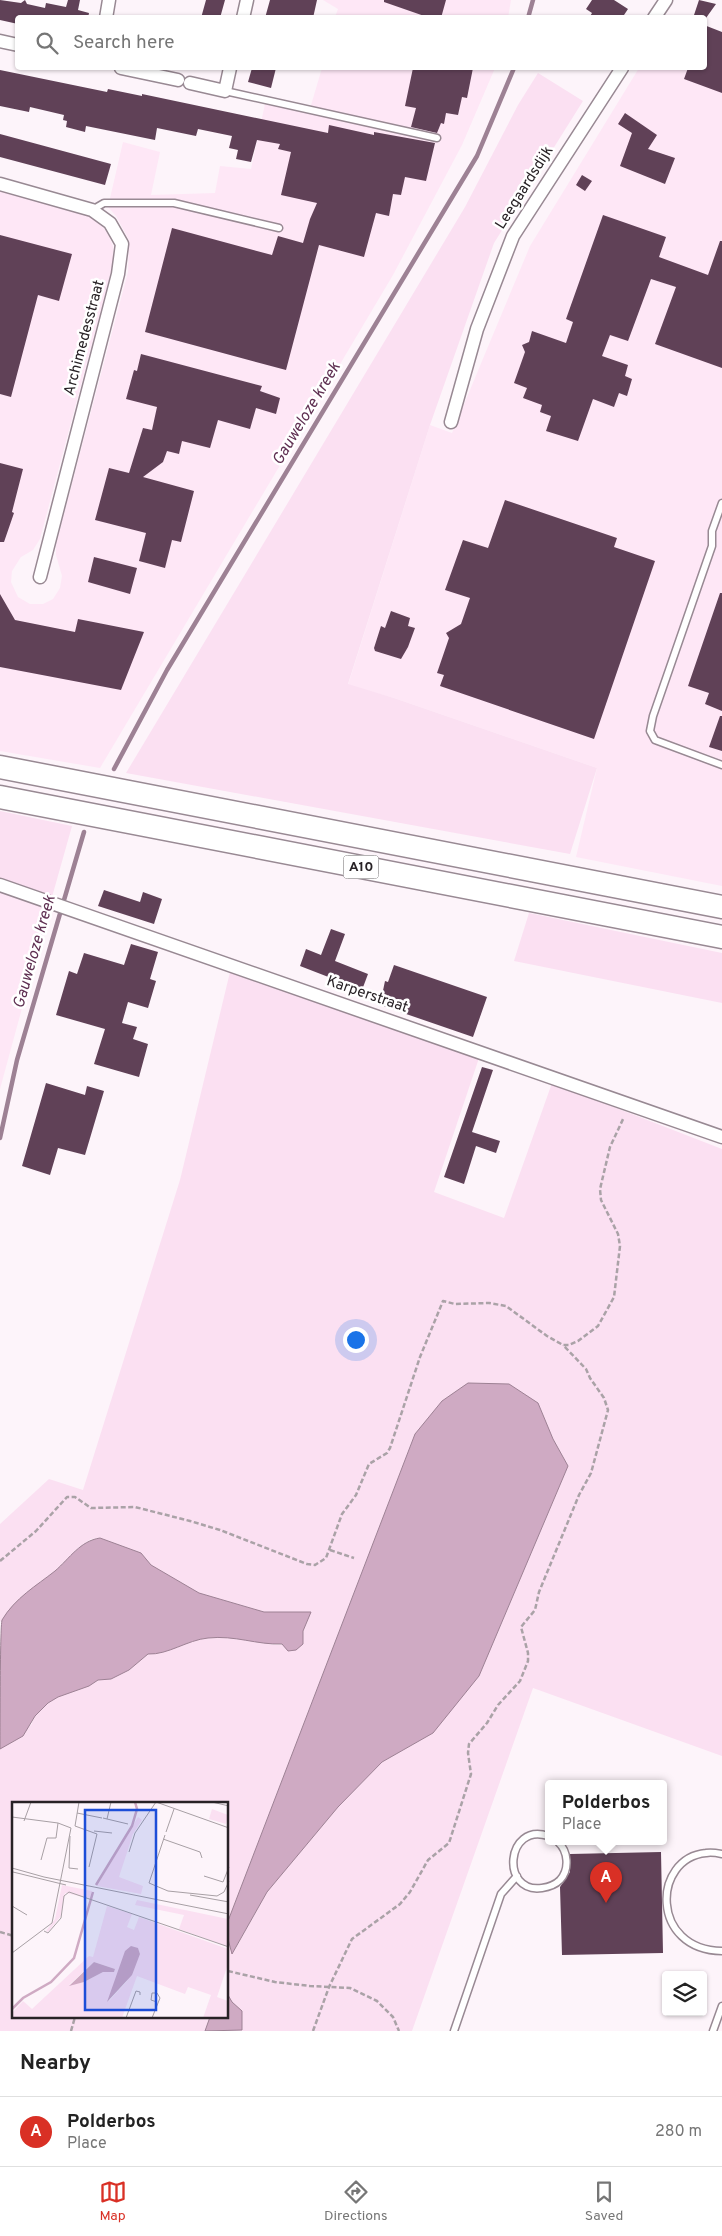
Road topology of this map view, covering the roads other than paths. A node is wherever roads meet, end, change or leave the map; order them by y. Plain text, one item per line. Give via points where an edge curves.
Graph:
1 (109, 0) edge
2 (247, 0) edge
3 (666, 0) edge
4 (106, 15) edge
5 (244, 15) edge
6 (656, 15) edge
7 (0, 41) edge
8 (15, 44) edge
9 (131, 70) edge
10 (230, 70) edge
11 (621, 70) edge
12 (225, 91) junction
13 (437, 138) dead end
14 (0, 184) edge
15 (92, 210) junction
16 (279, 228) dead end
17 (451, 422) dead end
18 (722, 503) edge
19 (40, 577) dead end
20 (722, 764) edge
21 (0, 766) edge
22 (0, 797) edge
23 (0, 885) edge
24 (722, 907) edge
25 (722, 937) edge
26 (722, 1137) edge
27 (545, 1835) edge
28 (562, 1845) edge
29 (722, 1854) edge
30 (517, 1876) junction
31 (722, 1951) edge
32 (722, 2006) edge
33 (454, 2031) edge
34 (713, 2031) edge

1 - 4 street
2 - 5 street
3 - 6 street
7 - 8 street
9 - 12 street
10 - 12 street
11 - 17 street, Leegaardsdijk via 513,236 477,329
12 - 13 lane
14 - 15 street, Archimedesstraat
15 - 16 lane via 104,203 174,203
15 - 19 street, Archimedesstraat via 110,222 122,244 118,274
18 - 20 lane via 712,531 712,546 652,716 650,731 655,740
21 - 24 highway, A10
22 - 25 highway, A10
23 - 26 street, Karperstraat
27 - 30 lane via 530,1836 520,1842 512,1865
28 - 30 lane via 567,1857 566,1870 560,1880 549,1887 537,1888 526,1885
29 - 31 lane via 705,1853 686,1860 667,1889 668,1913 674,1928 696,1946
30 - 33 lane via 501,1894
32 - 34 lane

